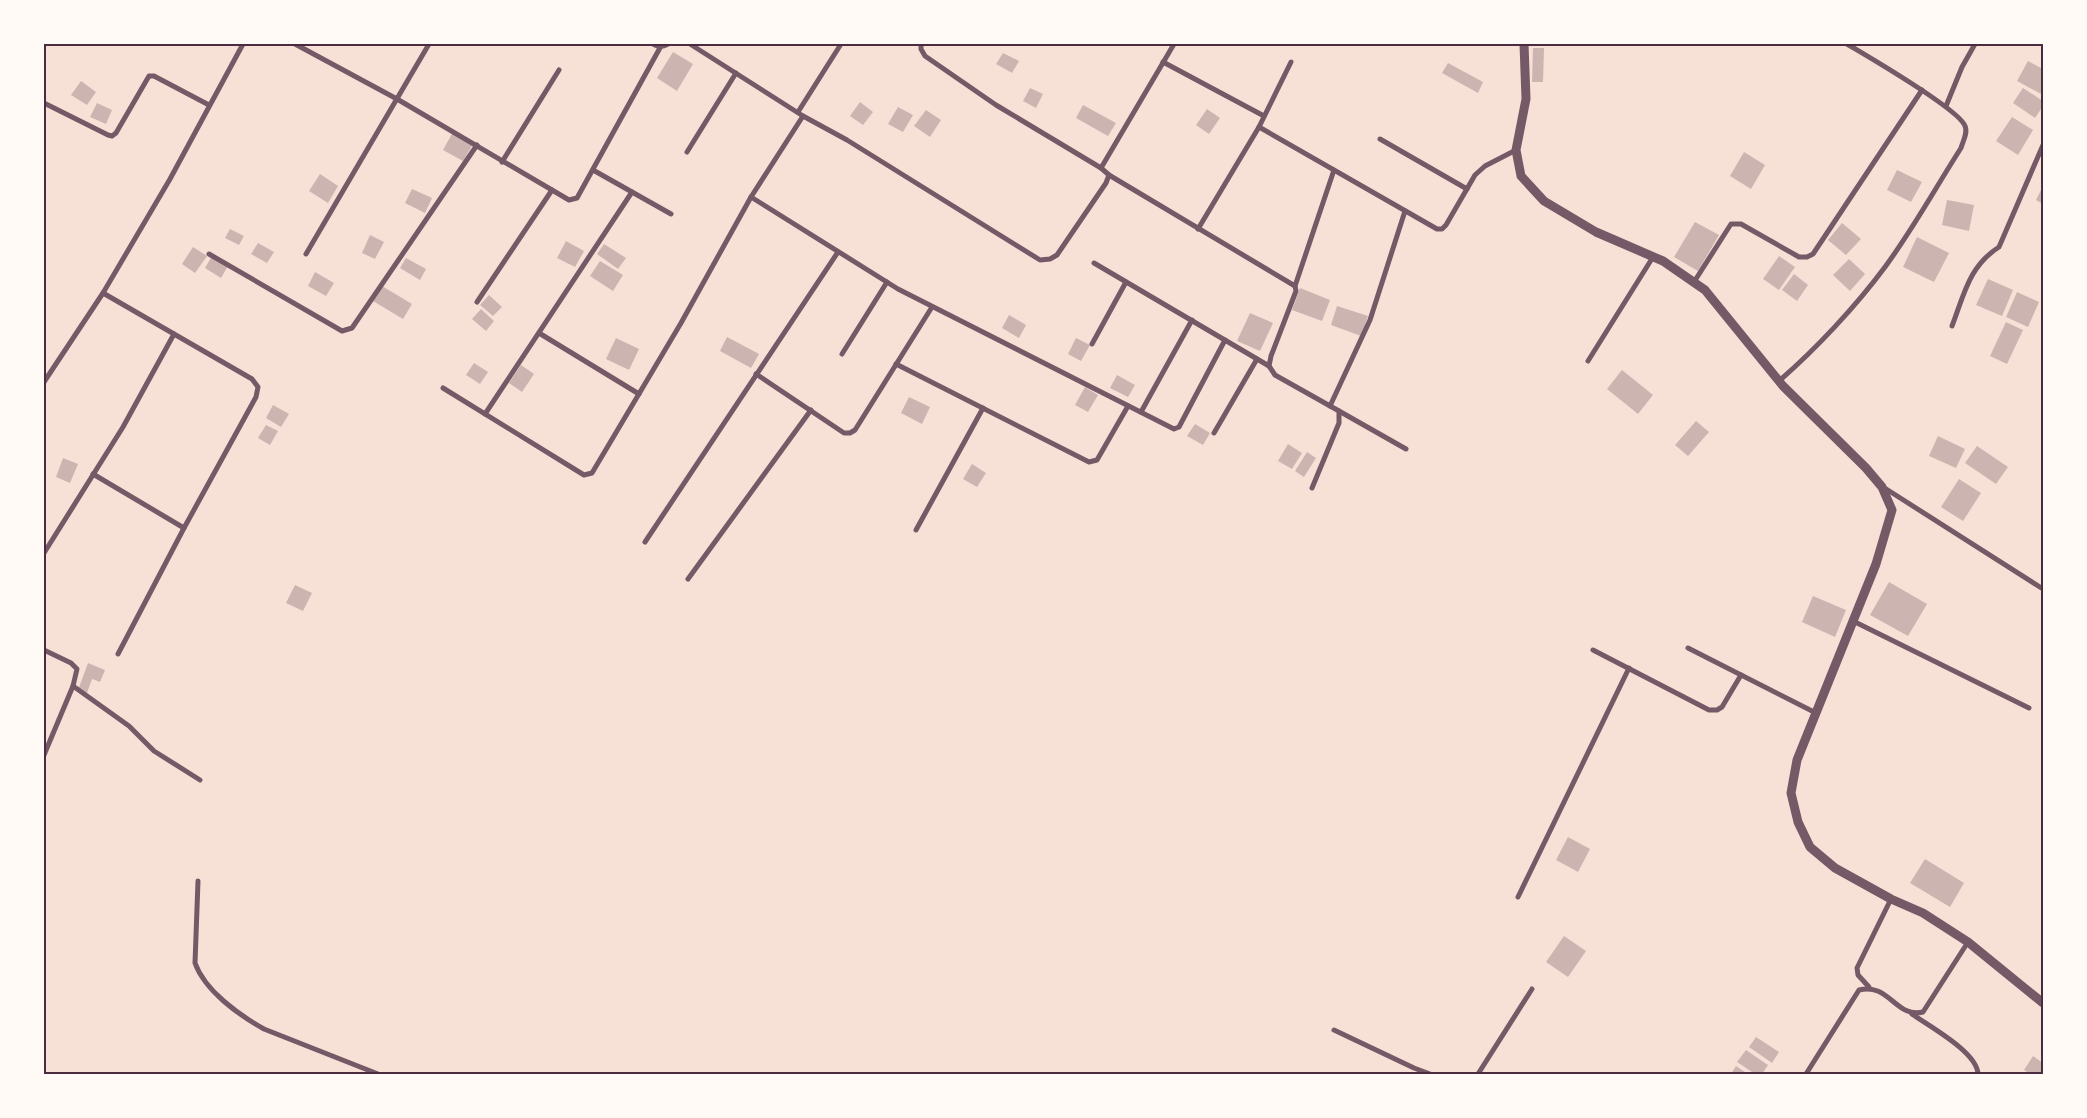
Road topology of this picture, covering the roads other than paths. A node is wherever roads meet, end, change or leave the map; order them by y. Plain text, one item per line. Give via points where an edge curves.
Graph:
1 (243, 44) edge
2 (295, 44) edge
3 (429, 44) edge
4 (653, 44) edge
5 (668, 44) edge
6 (690, 44) edge
7 (841, 44) edge
8 (921, 44) edge
9 (1174, 44) edge
10 (1524, 44) edge
11 (1847, 44) edge
12 (1975, 44) edge
13 (661, 46) junction
14 (1163, 62) junction
15 (1291, 62) dead end
16 (559, 70) dead end
17 (736, 73) junction
18 (1922, 90) junction
19 (397, 99) junction
20 (44, 103) edge
21 (210, 105) junction
22 (1946, 106) junction
23 (800, 114) junction
24 (1264, 116) junction
25 (1258, 127) junction
26 (1380, 139) dead end
27 (477, 145) junction
28 (2043, 145) edge
29 (1516, 150) junction
30 (686, 152) dead end
31 (502, 162) junction
32 (1100, 168) junction
33 (593, 170) junction
34 (1334, 170) junction
35 (1109, 175) junction
36 (1466, 189) junction
37 (552, 190) junction
38 (632, 192) junction
39 (750, 197) junction
40 (1405, 210) junction
41 (671, 214) dead end
42 (1198, 230) junction
43 (838, 252) junction
44 (209, 254) dead end
45 (306, 254) dead end
46 (1653, 256) junction
47 (1094, 263) dead end
48 (887, 282) junction
49 (1126, 282) junction
50 (1694, 282) junction
51 (1295, 286) junction
52 (103, 293) junction
53 (477, 302) dead end
54 (932, 307) junction
55 (1192, 320) junction
56 (1952, 326) dead end
57 (539, 333) junction
58 (174, 334) junction
59 (1225, 340) junction
60 (1092, 344) dead end
61 (842, 354) dead end
62 (1257, 359) junction
63 (1588, 361) dead end
64 (896, 364) junction
65 (1270, 366) junction
66 (756, 374) junction
67 (1779, 381) junction
68 (44, 382) edge
69 (443, 388) dead end
70 (639, 394) junction
71 (1128, 406) junction
72 (1330, 406) junction
73 (983, 408) junction
74 (811, 410) junction
75 (1338, 411) junction
76 (1141, 412) junction
77 (485, 414) junction
78 (1214, 433) dead end
79 (1406, 449) dead end
80 (93, 474) junction
81 (1882, 487) junction
82 (1312, 488) dead end
83 (184, 528) junction
84 (916, 530) dead end
85 (645, 542) dead end
86 (44, 552) edge
87 (688, 578) dead end
88 (2043, 590) edge
89 (1853, 621) junction
90 (1688, 648) dead end
91 (44, 650) edge
92 (1593, 650) dead end
93 (118, 654) dead end
94 (1628, 668) junction
95 (1741, 675) junction
96 (72, 686) junction
97 (2030, 708) dead end
98 (1816, 713) junction
99 (44, 755) edge
100 (200, 780) dead end
101 (198, 881) dead end
102 (1518, 898) dead end
103 (1891, 899) junction
104 (1968, 942) junction
105 (1868, 987) junction
106 (1532, 989) dead end
107 (2043, 1003) edge
108 (1910, 1013) junction
109 (1334, 1030) dead end
110 (378, 1074) edge
111 (1430, 1074) edge
112 (1478, 1074) edge
113 (1806, 1074) edge
114 (1978, 1074) edge

1 - 21 street
2 - 19 street
3 - 19 street
4 - 13 street
5 - 13 street
6 - 17 street
7 - 23 street
8 - 32 street via 925,56 996,106
9 - 14 street
10 - 29 street via 1526,99
11 - 18 street
12 - 22 street
13 - 33 street
14 - 24 street
14 - 32 street
15 - 24 street
16 - 31 street
17 - 23 street
17 - 30 street
18 - 22 street
18 - 50 street via 1812,254 1799,257 1741,224 1731,224
19 - 27 street
19 - 45 street
20 - 21 street via 108,136 116,133 149,76
21 - 52 street
22 - 67 street via 1966,127 1960,148 1885,266 1856,302
23 - 35 street via 1040,260 1057,255
23 - 39 street
24 - 25 street
25 - 34 street
25 - 42 street
26 - 36 street
27 - 31 street
27 - 44 street via 347,331
28 - 56 street via 1999,247 1978,264
29 - 36 street via 1485,166
29 - 46 street via 1521,176 1544,201 1596,232
31 - 37 street
32 - 35 street
33 - 37 street via 574,200
33 - 38 street
34 - 40 street
34 - 51 street
35 - 42 street
36 - 40 street via 1442,228 1437,229
37 - 53 street
38 - 41 street
38 - 57 street
39 - 43 street
39 - 70 street
40 - 72 street via 1370,320
42 - 51 street
43 - 48 street
43 - 66 street
46 - 50 street
46 - 63 street
47 - 49 street
48 - 54 street
48 - 61 street
49 - 55 street
49 - 60 street
50 - 67 street via 1705,290
51 - 65 street
52 - 58 street
52 - 68 street
54 - 64 street
54 - 71 street
55 - 59 street
55 - 76 street
57 - 70 street
57 - 77 street
58 - 80 street
58 - 83 street via 252,379 258,387 256,397
59 - 62 street
59 - 76 street via 1179,427 1174,429
62 - 65 street
62 - 78 street
64 - 73 street
64 - 74 street via 850,433 844,433
65 - 72 street via 1276,375
66 - 74 street
66 - 85 street
67 - 81 street
69 - 77 street
70 - 77 street via 588,475
71 - 73 street via 1094,462
71 - 76 street
72 - 75 street
73 - 84 street
74 - 87 street
75 - 79 street
75 - 82 street via 1339,423
80 - 83 street
80 - 86 street
81 - 88 street
81 - 89 street via 1892,510 1876,564
83 - 93 street
89 - 97 street
89 - 98 street
90 - 95 street
91 - 96 street via 75,666 77,673
92 - 94 street
94 - 95 street via 1709,710 1722,707
94 - 102 street
95 - 98 street
96 - 99 street
96 - 100 street via 129,726 154,751
98 - 103 street via 1797,760 1791,792 1798,822 1810,847 1835,868
101 - 110 street via 195,963 199,974 213,990 264,1029
103 - 104 street via 1924,914
103 - 105 street via 1857,968 1858,975
104 - 107 street
104 - 108 street via 1923,1012
105 - 108 street via 1880,990
105 - 113 street via 1855,994
106 - 112 street
108 - 114 street via 1967,1053
109 - 111 street

